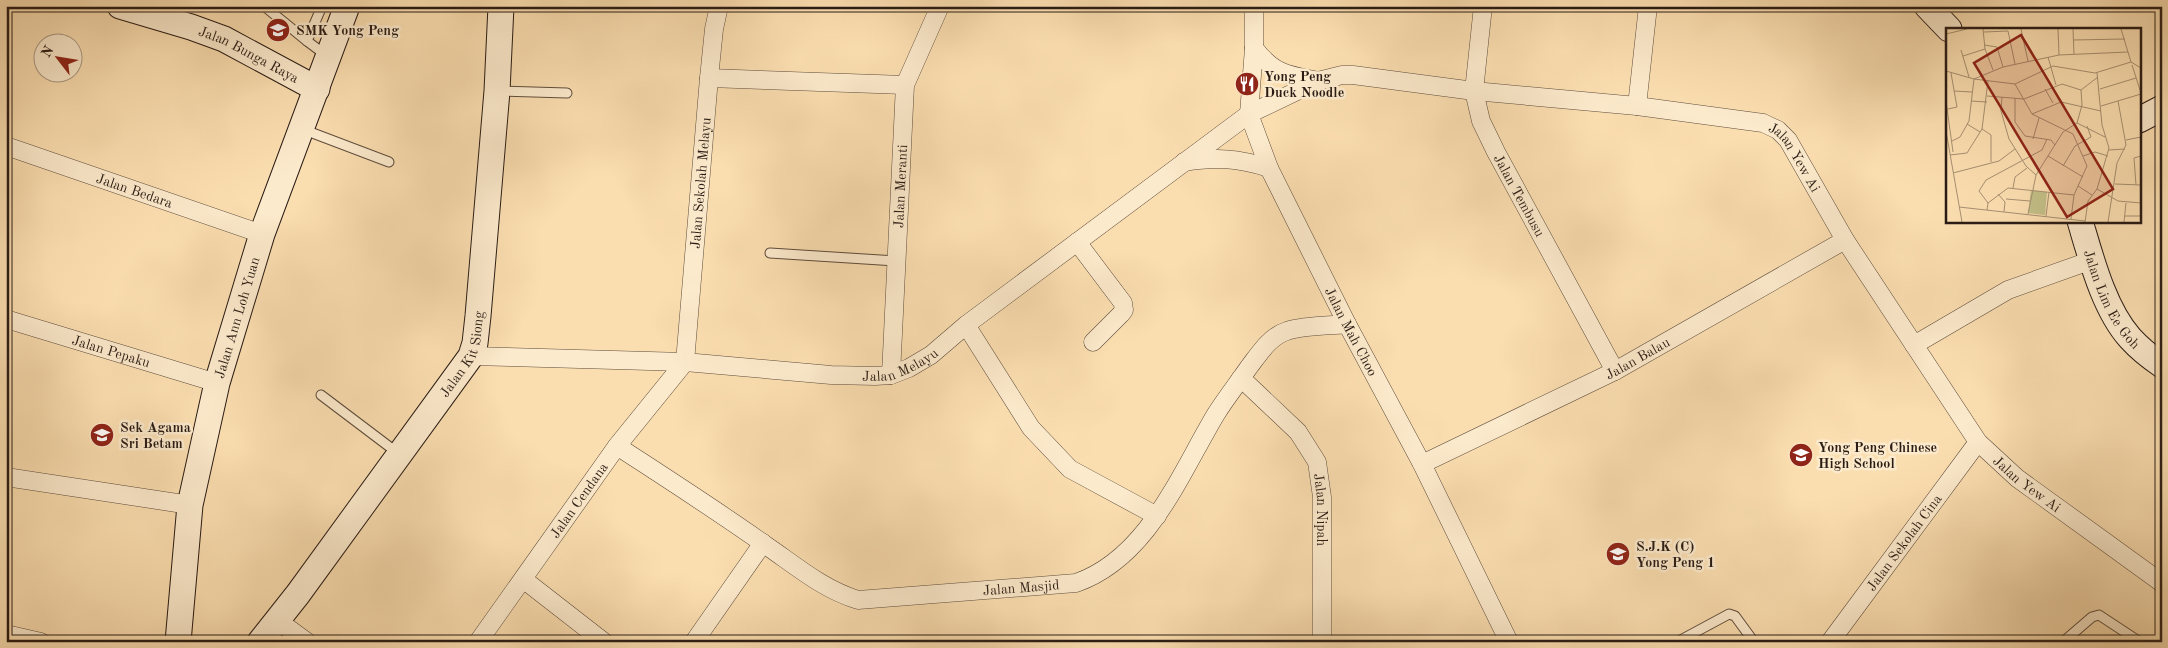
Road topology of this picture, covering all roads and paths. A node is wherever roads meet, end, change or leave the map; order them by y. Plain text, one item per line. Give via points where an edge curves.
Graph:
1 (120, 6) edge
2 (264, 6) edge
3 (322, 6) edge
4 (347, 6) edge
5 (501, 6) edge
6 (719, 6) edge
7 (940, 6) edge
8 (1254, 6) edge
9 (1483, 6) edge
10 (1648, 6) edge
11 (1927, 6) edge
12 (1947, 28) edge
13 (306, 41) junction
14 (1254, 48) junction
15 (329, 58) junction
16 (709, 78) junction
17 (1318, 81) junction
18 (905, 85) junction
19 (317, 89) junction
20 (497, 91) junction
21 (1474, 91) junction
22 (567, 93) dead end
23 (1637, 106) junction
24 (2162, 108) edge
25 (1249, 114) junction
26 (2140, 119) edge
27 (302, 129) junction
28 (6, 146) edge
29 (389, 162) dead end
30 (1183, 162) junction
31 (1269, 168) junction
32 (2080, 222) edge
33 (262, 234) junction
34 (1845, 240) junction
35 (1077, 242) junction
36 (770, 253) dead end
37 (2092, 260) junction
38 (896, 261) junction
39 (6, 319) edge
40 (1347, 324) junction
41 (966, 325) junction
42 (1094, 342) dead end
43 (1914, 345) junction
44 (471, 356) junction
45 (685, 362) junction
46 (2162, 365) edge
47 (1615, 371) junction
48 (891, 375) junction
49 (1241, 378) junction
50 (217, 383) junction
51 (321, 395) dead end
52 (1978, 442) junction
53 (617, 446) junction
54 (399, 454) junction
55 (1422, 464) junction
56 (6, 477) edge
57 (190, 505) junction
58 (1157, 516) junction
59 (763, 543) junction
60 (523, 579) junction
61 (2162, 583) edge
62 (277, 620) junction
63 (6, 634) edge
64 (41, 642) edge
65 (178, 642) edge
66 (260, 642) edge
67 (307, 642) edge
68 (478, 642) edge
69 (604, 642) edge
70 (694, 642) edge
71 (1322, 642) edge
72 (1509, 642) edge
73 (1678, 642) edge
74 (1754, 642) edge
75 (1830, 642) edge
76 (2063, 642) edge
77 (2140, 642) edge

1 - 19 street, Jalan Bunga Raya via 224,39
2 - 13 lane
3 - 13 lane
4 - 15 street, Jalan Ann Loh Yuan
5 - 20 street, Jalan Kit Siong
6 - 16 street, Jalan Sekolah Melayu
7 - 18 street, Jalan Meranti
8 - 14 street, Jalan Mah Choo
9 - 21 street, Jalan Tembusu
10 - 23 street
11 - 12 street
13 - 15 lane
14 - 17 street via 1265,63 1276,70
14 - 25 street, Jalan Mah Choo
15 - 19 street, Jalan Ann Loh Yuan
16 - 18 street
16 - 45 street, Jalan Sekolah Melayu
17 - 21 street, Jalan Yew Ai via 1354,75
17 - 25 street, Jalan Yew Ai
18 - 38 street, Jalan Meranti
19 - 27 street, Jalan Ann Loh Yuan
20 - 22 lane
20 - 44 street, Jalan Kit Siong via 478,316
21 - 23 street, Jalan Yew Ai
21 - 47 street, Jalan Tembusu via 1481,121 1496,152
23 - 34 street, Jalan Yew Ai via 1763,122 1778,130 1788,140
24 - 26 street
25 - 30 street, Jalan Melayu
25 - 31 street, Jalan Mah Choo
27 - 29 lane
27 - 33 street, Jalan Ann Loh Yuan
28 - 33 street, Jalan Bedara
30 - 31 street via 1235,159
30 - 35 street, Jalan Melayu
31 - 40 street, Jalan Mah Choo
32 - 37 street, Jalan Lim Ee Goh
33 - 50 street, Jalan Ann Loh Yuan
34 - 43 street, Jalan Yew Ai
34 - 47 street, Jalan Balau
35 - 41 street, Jalan Melayu
35 - 42 street via 1123,303 1124,310
36 - 38 lane
37 - 43 street via 2008,290
37 - 46 street, Jalan Lim Ee Goh via 2118,322 2134,342
38 - 48 street, Jalan Meranti
39 - 50 street, Jalan Pepaku
40 - 49 street, Jalan Masjid via 1286,331 1274,338
40 - 55 street, Jalan Mah Choo
41 - 48 street, Jalan Melayu via 931,355
41 - 58 street via 1031,428 1070,469
43 - 52 street, Jalan Yew Ai
44 - 45 street, Jalan Melayu
44 - 54 street, Jalan Kit Siong
45 - 48 street, Jalan Melayu via 831,375
45 - 53 street, Jalan Cendana
47 - 55 street, Jalan Balau
49 - 58 street, Jalan Masjid
49 - 71 street, Jalan Nipah via 1298,432 1317,462 1322,497
50 - 57 street, Jalan Ann Loh Yuan
51 - 54 lane
52 - 61 street, Jalan Yew Ai via 2017,478
52 - 75 street, Jalan Sekolah Cina
53 - 59 street, Jalan Masjid
53 - 60 street, Jalan Cendana
54 - 62 street, Jalan Kit Siong
55 - 72 street, Jalan Mah Choo
56 - 57 street
57 - 65 street, Jalan Ann Loh Yuan
58 - 59 street, Jalan Masjid via 1112,564 1096,576 1076,583 877,600 858,600 840,595 819,584
59 - 70 street
60 - 68 street, Jalan Cendana
60 - 69 street
62 - 66 street, Jalan Kit Siong
62 - 67 street
63 - 64 street
73 - 74 lane via 1729,614 1735,616
76 - 77 lane via 2092,617 2099,615

